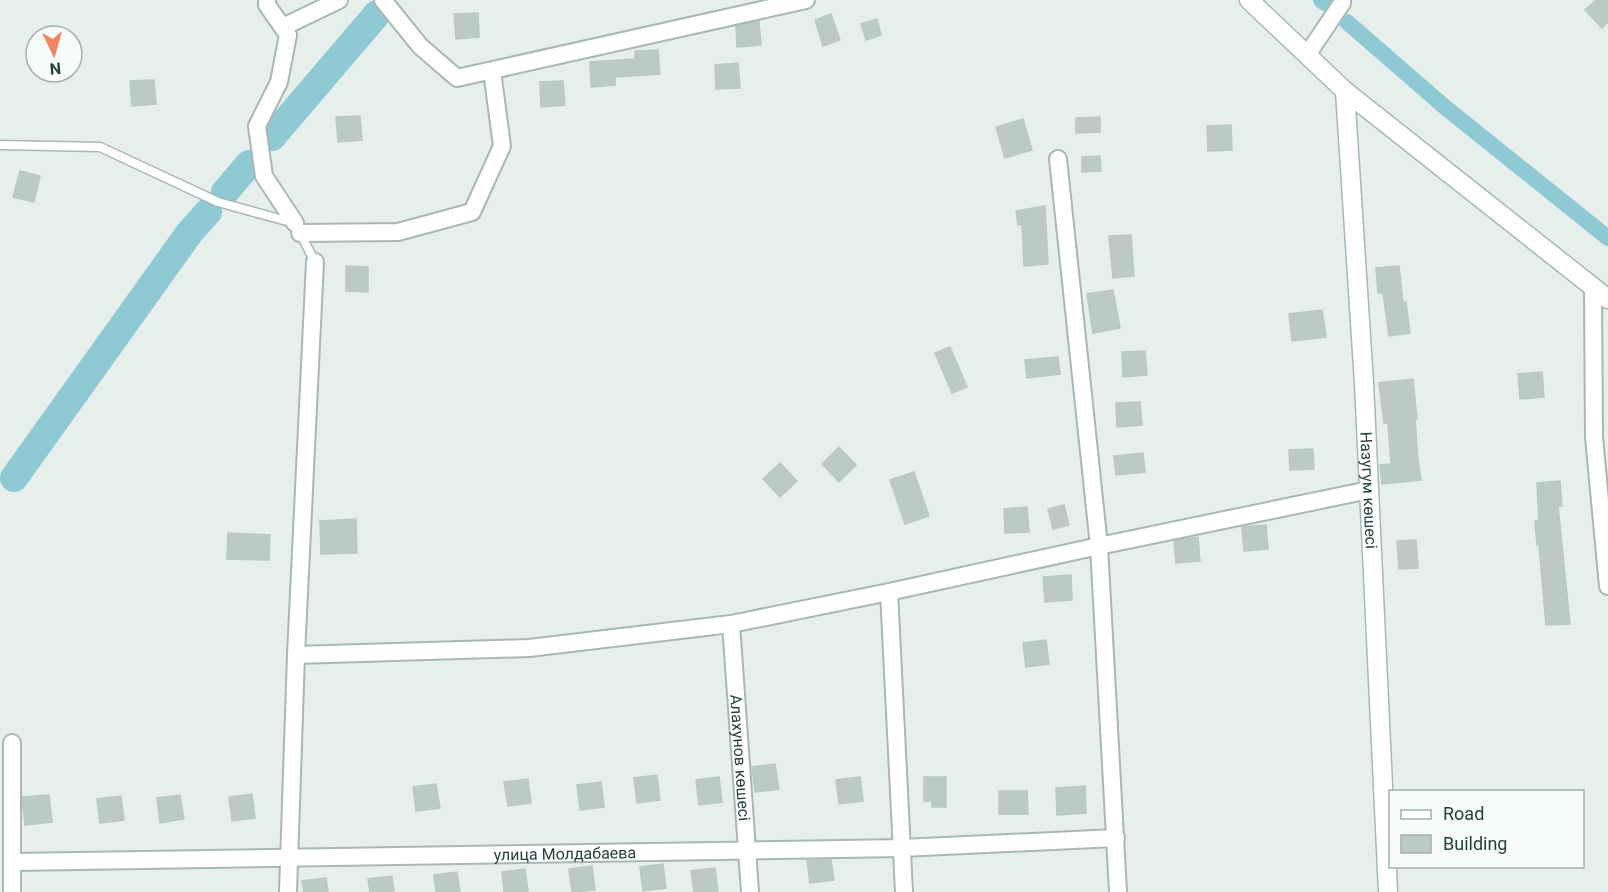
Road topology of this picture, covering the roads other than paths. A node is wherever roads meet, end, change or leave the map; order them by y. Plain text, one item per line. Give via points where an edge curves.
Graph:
1 (267, 0) edge
2 (339, 0) edge
3 (383, 0) edge
4 (806, 0) edge
5 (1249, 0) edge
6 (1342, 0) edge
7 (283, 27) junction
8 (1307, 55) junction
9 (492, 71) junction
10 (1346, 91) junction
11 (0, 145) edge
12 (1058, 159) dead end
13 (297, 228) junction
14 (315, 262) joint
15 (1593, 288) junction
16 (1608, 299) edge
17 (1369, 490) junction
18 (1099, 546) junction
19 (1608, 586) edge
20 (889, 592) junction
21 (731, 624) junction
22 (296, 655) junction
23 (12, 743) dead end
24 (1116, 838) junction
25 (902, 848) junction
26 (747, 850) junction
27 (289, 857) junction
28 (13, 862) junction
29 (12, 892) edge
30 (288, 892) edge
31 (750, 892) edge
32 (904, 892) edge
33 (1118, 892) edge
34 (1388, 892) edge

1 - 7 street
2 - 7 street
3 - 9 street via 420,46 457,78
4 - 9 street
5 - 8 street
6 - 8 street
7 - 13 street via 288,35 279,82 257,126 264,176
8 - 10 street
9 - 13 street via 502,146 472,213 398,232
10 - 15 street
10 - 17 street, Назугум көшесі
11 - 13 lane via 100,147 218,202
12 - 18 street
13 - 14 lane
14 - 22 street
15 - 16 street
15 - 19 street via 1594,437
17 - 18 street
17 - 34 street, Назугум көшесі
18 - 20 street
18 - 24 street
20 - 21 street
20 - 25 street
21 - 22 street via 529,648
21 - 26 street, Алахунов көшесі
22 - 27 street
23 - 28 street
24 - 25 street, улица Молдабаева
24 - 33 street
25 - 26 street, улица Молдабаева
25 - 32 street
26 - 27 street, улица Молдабаева
26 - 31 street, Алахунов көшесі
27 - 28 street, улица Молдабаева
27 - 30 street
28 - 29 street

